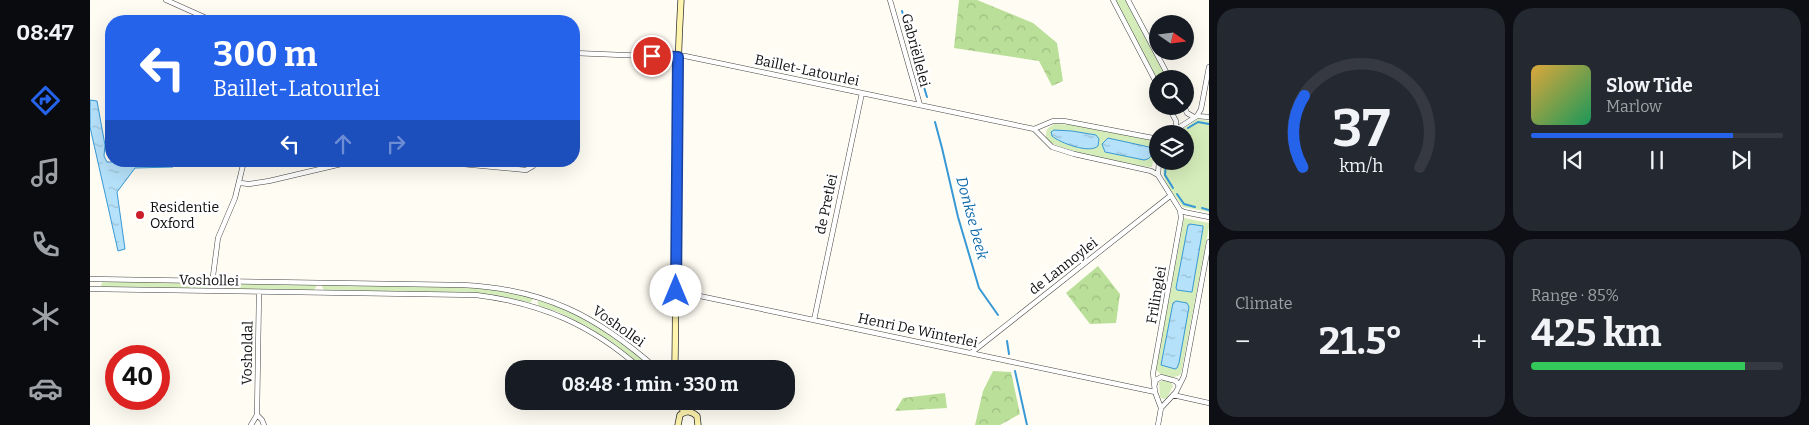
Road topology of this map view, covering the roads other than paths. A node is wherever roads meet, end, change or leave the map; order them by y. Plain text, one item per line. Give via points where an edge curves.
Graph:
1 (166, 0) edge
2 (681, 0) edge
3 (890, 0) edge
4 (1113, 0) edge
5 (1128, 0) edge
6 (200, 15) edge
7 (580, 53) edge
8 (678, 57) junction
9 (1209, 67) edge
10 (1150, 70) edge
11 (1165, 70) edge
12 (862, 93) junction
13 (920, 105) junction
14 (1195, 116) junction
15 (1209, 117) edge
16 (1181, 125) edge
17 (1034, 129) junction
18 (1149, 137) edge
19 (243, 167) edge
20 (328, 167) edge
21 (494, 167) edge
22 (531, 167) edge
23 (1158, 170) edge
24 (1158, 175) junction
25 (240, 183) junction
26 (1170, 196) junction
27 (1180, 210) junction
28 (1209, 217) edge
29 (1209, 242) edge
30 (213, 276) dead end
31 (90, 279) edge
32 (99, 279) junction
33 (320, 283) junction
34 (90, 289) edge
35 (98, 290) junction
36 (676, 291) junction
37 (259, 292) junction
38 (319, 292) junction
39 (537, 296) junction
40 (534, 306) junction
41 (814, 320) junction
42 (970, 353) junction
43 (631, 360) edge
44 (647, 360) edge
45 (675, 360) edge
46 (1154, 385) junction
47 (1179, 386) junction
48 (1155, 392) junction
49 (1173, 395) junction
50 (1209, 403) edge
51 (1162, 408) junction
52 (684, 412) joint
53 (257, 415) junction
54 (251, 425) edge
55 (264, 425) edge
56 (678, 425) edge
57 (698, 425) edge
58 (1158, 425) edge

1 - 6 street
2 - 8 street
3 - 13 street, Gabriëllelei
4 - 10 street
5 - 11 street
7 - 8 street, Baillet-Latourlei
8 - 12 street, Baillet-Latourlei
8 - 36 street
9 - 14 street via 1201,109
12 - 13 street, Baillet-Latourlei
12 - 41 street, de Pretlei
13 - 17 street, Baillet-Latourlei
14 - 15 street
14 - 16 street
17 - 18 street via 1057,120
17 - 24 street via 1052,147
19 - 25 street
20 - 25 street via 269,181
21 - 22 street via 526,170
23 - 24 street
24 - 26 street
25 - 30 street via 219,233
26 - 27 street
26 - 42 street, de Lannoylei
27 - 28 street
27 - 46 street, Frilinglei via 1153,373
29 - 47 street via 1184,376
31 - 32 street, Voshollei
32 - 33 street, Voshollei
32 - 35 street
33 - 38 street
33 - 39 street, Voshollei via 478,285
34 - 35 street, Voshollei
35 - 37 street, Voshollei
36 - 41 street, Henri De Winterlei
36 - 45 street
37 - 38 street, Voshollei
37 - 53 street, Vosholdal
38 - 40 street, Voshollei via 476,295
39 - 40 street
39 - 44 street, Voshollei via 598,324
40 - 43 street, Voshollei via 570,320
41 - 42 street, Henri De Winterlei
42 - 48 street, Henri De Winterlei
46 - 47 street via 1161,377 1176,380
46 - 48 street, Frilinglei
47 - 49 street
48 - 51 street, Frilinglei
49 - 50 street
49 - 51 street
51 - 58 street
52 - 56 street
52 - 57 street via 694,414
53 - 54 street
53 - 55 street

